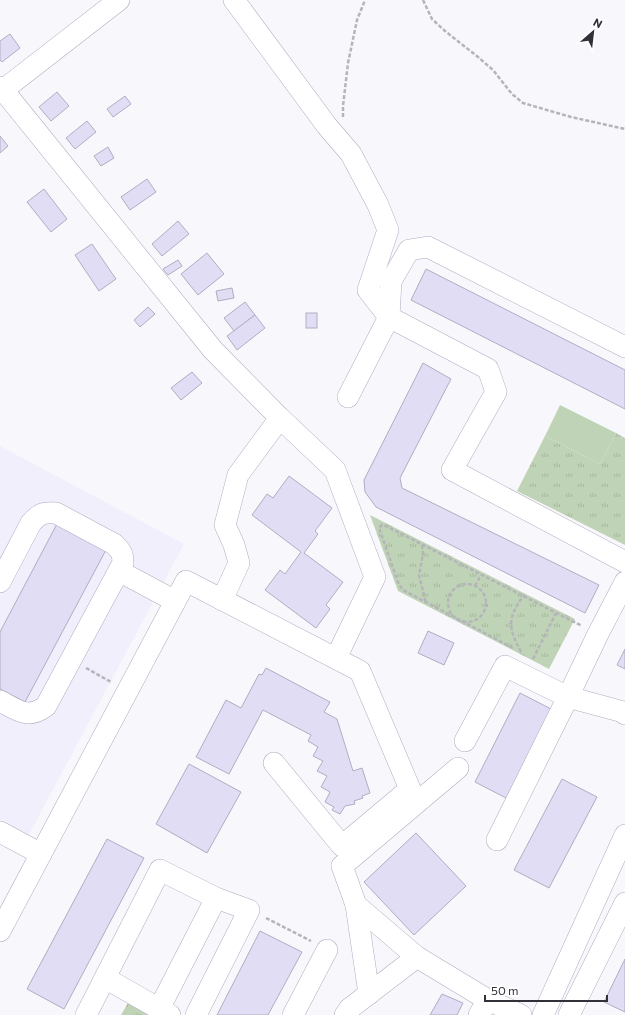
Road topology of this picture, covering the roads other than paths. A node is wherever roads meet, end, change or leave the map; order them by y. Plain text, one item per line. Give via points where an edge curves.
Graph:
1 (119, 0) edge
2 (234, 0) edge
3 (1, 89) edge
4 (390, 317) junction
5 (625, 348) edge
6 (348, 397) dead end
7 (280, 418) junction
8 (625, 562) edge
9 (119, 571) junction
10 (0, 582) edge
11 (625, 582) edge
12 (222, 600) junction
13 (175, 601) junction
14 (336, 658) junction
15 (568, 697) junction
16 (0, 701) edge
17 (625, 714) edge
18 (465, 741) dead end
19 (274, 763) dead end
20 (458, 768) dead end
21 (0, 832) edge
22 (625, 835) edge
23 (497, 840) dead end
24 (41, 854) junction
25 (216, 898) junction
26 (625, 903) edge
27 (356, 905) junction
28 (0, 931) edge
29 (327, 950) road end
30 (417, 957) junction
31 (105, 978) junction
32 (369, 994) junction
33 (483, 1007) edge
34 (165, 1012) edge
35 (86, 1015) edge
36 (196, 1015) edge
37 (293, 1015) edge
38 (346, 1015) edge
39 (521, 1015) edge
40 (543, 1015) edge
41 (569, 1015) edge

1 - 3 street
2 - 4 street via 350,154 378,205 388,230 368,290
3 - 7 street via 213,350
4 - 5 street via 391,281 409,250 428,247
4 - 6 street
4 - 8 street via 488,369 496,392 452,470
7 - 12 street via 238,475 225,526 240,563
7 - 14 street via 335,470 375,577
9 - 10 street via 123,556 114,544 56,513 48,512 41,514 31,523
9 - 13 street
9 - 16 street via 46,706 40,711 26,714
11 - 15 street
12 - 13 street via 186,581
12 - 14 street
13 - 24 street
14 - 19 street via 360,671 410,789 342,846
15 - 17 street
15 - 18 street via 505,666
15 - 23 street
20 - 27 street via 342,866
21 - 24 street
22 - 40 street
24 - 28 street
25 - 31 street via 160,870
25 - 34 street
25 - 36 street via 249,910
26 - 41 street
27 - 30 street
27 - 32 street
29 - 37 street
30 - 32 street
30 - 33 street
31 - 34 street
31 - 35 street
32 - 38 street via 349,1009
33 - 39 street

